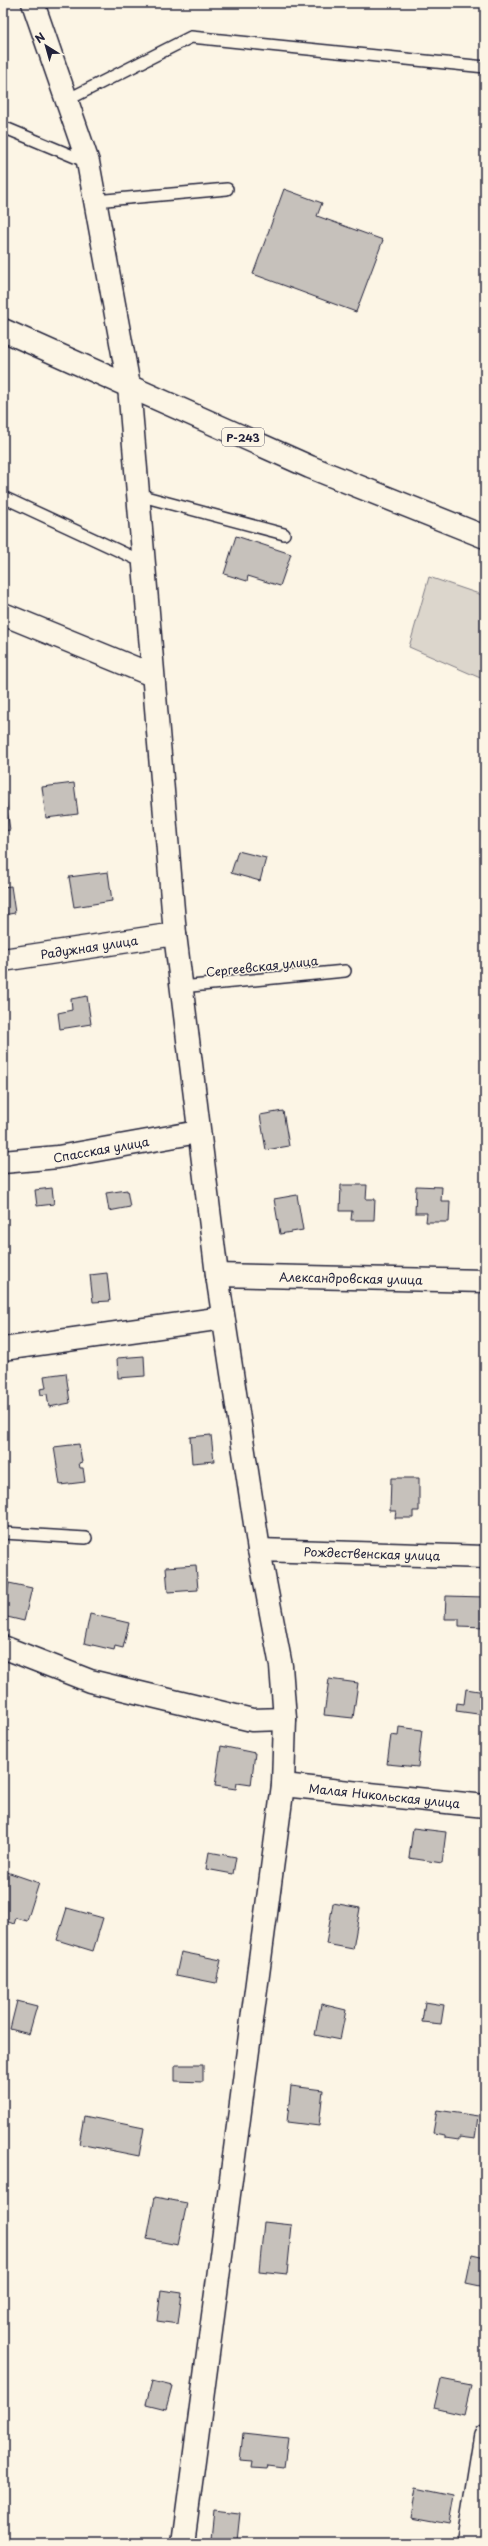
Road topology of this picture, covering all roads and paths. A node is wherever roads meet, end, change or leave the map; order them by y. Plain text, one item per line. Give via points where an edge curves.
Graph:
1 (33, 3) edge
2 (485, 67) edge
3 (67, 100) junction
4 (3, 127) edge
5 (88, 162) junction
6 (227, 189) dead end
7 (95, 201) junction
8 (3, 330) edge
9 (129, 386) junction
10 (138, 495) junction
11 (3, 498) edge
12 (284, 534) dead end
13 (485, 537) edge
14 (143, 562) junction
15 (3, 614) edge
16 (152, 674) junction
17 (175, 934) junction
18 (3, 960) edge
19 (345, 971) dead end
20 (181, 987) junction
21 (198, 1132) junction
22 (3, 1162) edge
23 (217, 1275) junction
24 (485, 1281) edge
25 (223, 1318) junction
26 (3, 1349) edge
27 (3, 1533) edge
28 (86, 1538) dead end
29 (259, 1550) junction
30 (485, 1557) edge
31 (3, 1647) edge
32 (285, 1719) junction
33 (283, 1785) junction
34 (485, 1806) edge
35 (485, 2437) edge
36 (183, 2543) edge
37 (468, 2543) edge

1 - 3 main road
2 - 3 lane via 191,37
3 - 5 main road
4 - 5 lane
5 - 7 main road
6 - 7 lane
7 - 9 main road
8 - 9 main road, Р-243
9 - 10 main road
9 - 13 main road, Р-243 via 310,467
10 - 12 lane
10 - 14 main road
11 - 14 lane
14 - 16 main road
15 - 16 main road
16 - 17 main road
17 - 18 main road, Радужная улица
17 - 20 main road
19 - 20 lane, Сергеевская улица
20 - 21 main road
21 - 22 main road, Спасская улица via 58,1157
21 - 23 main road
23 - 24 main road, Александровская улица
23 - 25 main road
25 - 26 main road
25 - 29 main road
27 - 28 lane
29 - 30 main road, Рождественская улица
29 - 32 main road via 281,1666
31 - 32 main road via 90,1682 252,1720
32 - 33 main road
33 - 34 main road, Малая Никольская улица
33 - 36 main road
35 - 37 main road

